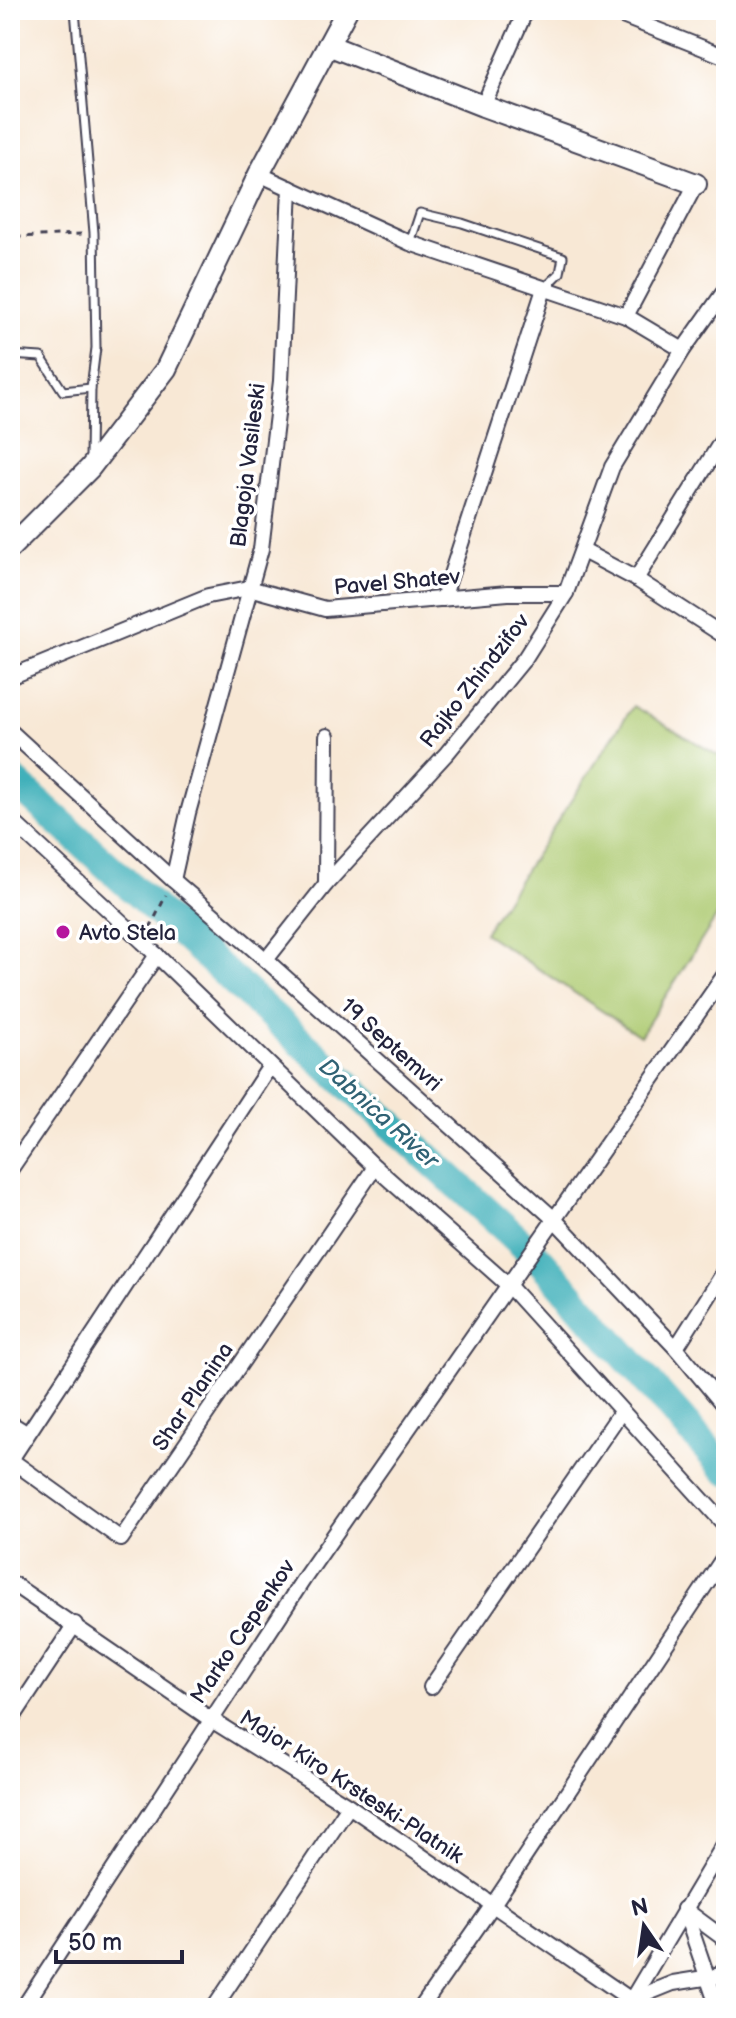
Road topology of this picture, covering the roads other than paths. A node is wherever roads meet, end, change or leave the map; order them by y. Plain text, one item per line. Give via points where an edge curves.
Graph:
1 (75, 10) edge
2 (347, 10) edge
3 (526, 10) edge
4 (613, 11) edge
5 (328, 45) junction
6 (726, 57) edge
7 (483, 106) junction
8 (259, 174) junction
9 (696, 184) joint
10 (290, 188) junction
11 (410, 243) junction
12 (544, 289) junction
13 (726, 289) edge
14 (626, 316) junction
15 (683, 350) junction
16 (10, 355) edge
17 (91, 388) junction
18 (726, 434) edge
19 (90, 468) junction
20 (10, 548) edge
21 (583, 551) junction
22 (636, 579) junction
23 (249, 588) junction
24 (566, 593) junction
25 (443, 599) junction
26 (726, 637) edge
27 (10, 677) edge
28 (10, 731) edge
29 (327, 736) dead end
30 (10, 819) edge
31 (173, 880) junction
32 (326, 884) junction
33 (157, 955) junction
34 (266, 960) junction
35 (726, 973) edge
36 (270, 1066) junction
37 (375, 1167) junction
38 (10, 1170) edge
39 (553, 1218) junction
40 (726, 1269) edge
41 (507, 1284) junction
42 (676, 1348) junction
43 (726, 1408) edge
44 (621, 1412) junction
45 (10, 1423) edge
46 (26, 1433) junction
47 (10, 1461) edge
48 (726, 1526) edge
49 (726, 1554) edge
50 (10, 1582) edge
51 (75, 1624) junction
52 (431, 1687) dead end
53 (210, 1719) junction
54 (10, 1722) edge
55 (349, 1806) junction
56 (726, 1842) edge
57 (492, 1906) junction
58 (684, 1909) junction
59 (726, 1940) edge
60 (726, 1969) edge
61 (706, 1978) junction
62 (629, 2004) edge
63 (23, 2008) edge
64 (214, 2008) edge
65 (421, 2008) edge
66 (718, 2008) edge

1 - 17 lane via 94,233 96,348
2 - 5 main road
3 - 7 street
4 - 6 street
5 - 7 main road
5 - 8 main road
7 - 9 main road
8 - 10 street
8 - 19 main road via 166,369
9 - 14 street
10 - 11 street
10 - 23 street, Blagoja Vasileski via 281,381 261,549
11 - 12 street
11 - 12 lane via 420,213 563,257 560,273
12 - 14 street
12 - 25 street
13 - 15 street, Rajko Zhindzifov
14 - 15 street
15 - 21 street, Rajko Zhindzifov via 612,467
16 - 17 lane via 41,357 63,391
17 - 19 lane
18 - 22 street
19 - 20 main road
21 - 22 street
21 - 24 street, Rajko Zhindzifov
22 - 26 street
23 - 25 street, Pavel Shatev via 325,609
23 - 27 street, Pavel Shatev via 208,596
23 - 31 street, Blagoja Vasileski
24 - 25 street, Pavel Shatev
24 - 32 street, Rajko Zhindzifov via 525,658 457,741
28 - 31 street, 19 Septemvri
29 - 32 street
30 - 33 street
31 - 34 street, 19 Septemvri
32 - 34 street, Rajko Zhindzifov
33 - 36 street
33 - 38 street
34 - 39 street, 19 Septemvri
35 - 39 street, Marko Cepenkov
36 - 37 street
36 - 46 street
37 - 41 street
37 - 47 street, Shar Planina via 121,1539
39 - 41 street, Marko Cepenkov
39 - 42 street, 19 Septemvri
40 - 42 street
41 - 44 street
41 - 53 street, Marko Cepenkov
42 - 43 street, 19 Septemvri
44 - 48 street
44 - 52 street
45 - 46 street
46 - 47 street
49 - 57 street
50 - 51 street, Major Kiro Krsteski-Platnik
51 - 53 street, Major Kiro Krsteski-Platnik
51 - 54 street
53 - 55 street, Major Kiro Krsteski-Platnik
53 - 63 street, Marko Cepenkov
55 - 57 street, Major Kiro Krsteski-Platnik
55 - 64 street
56 - 58 street
57 - 62 street, Major Kiro Krsteski-Platnik
57 - 65 street
58 - 59 street
58 - 61 street
58 - 62 street
60 - 61 street
61 - 62 street via 673,1983
61 - 66 street

